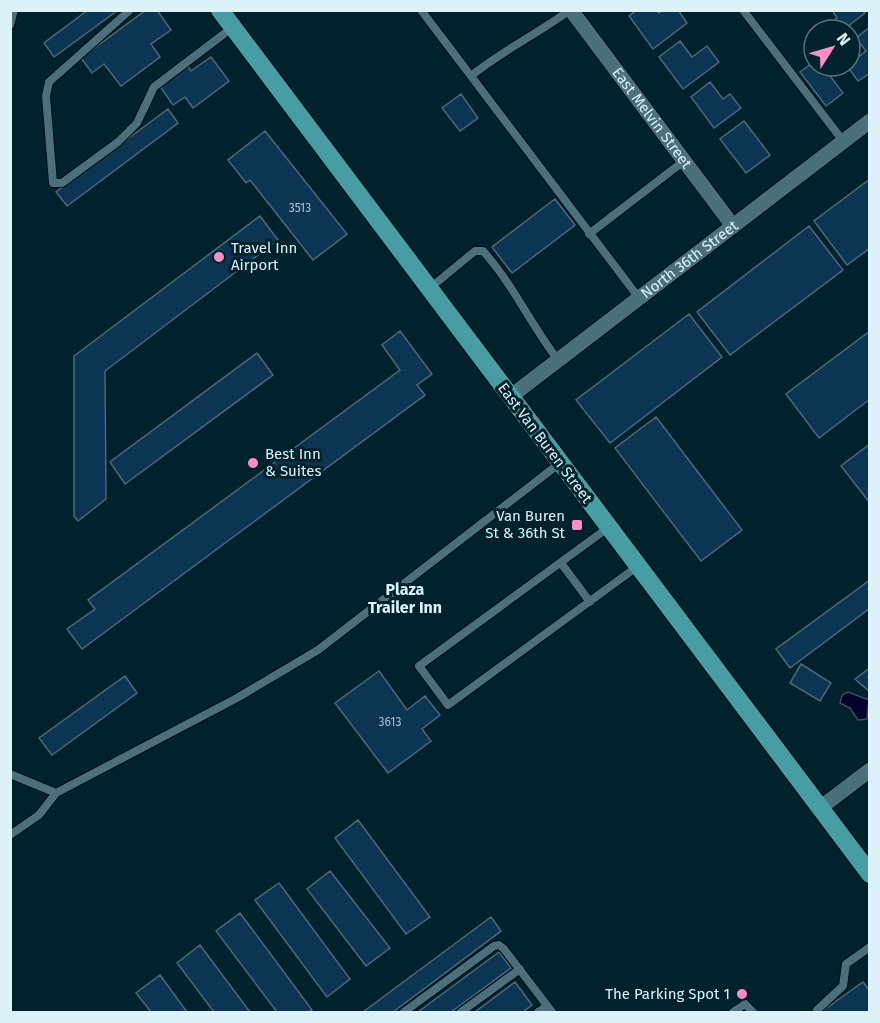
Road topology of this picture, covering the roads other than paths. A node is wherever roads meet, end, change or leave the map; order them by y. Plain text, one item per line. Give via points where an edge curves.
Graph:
1 (14, 10) edge
2 (130, 10) edge
3 (220, 10) edge
4 (421, 10) edge
5 (570, 10) edge
6 (743, 10) edge
7 (10, 25) edge
8 (233, 27) junction
9 (471, 76) junction
10 (870, 121) edge
11 (843, 141) junction
12 (684, 161) junction
13 (733, 226) junction
14 (589, 234) junction
15 (429, 289) junction
16 (639, 298) junction
17 (558, 360) junction
18 (510, 397) junction
19 (560, 463) junction
20 (609, 527) junction
21 (561, 563) junction
22 (638, 566) junction
23 (590, 602) junction
24 (870, 770) edge
25 (10, 774) edge
26 (56, 793) junction
27 (820, 807) junction
28 (10, 835) edge
29 (870, 874) edge
30 (870, 947) edge
31 (520, 969) junction
32 (549, 1009) edge
33 (817, 1010) dead end
34 (404, 1012) edge
35 (461, 1012) edge
36 (538, 1012) edge
37 (734, 1012) edge
38 (753, 1012) edge

1 - 7 lane
2 - 8 lane via 49,82 46,96 53,183 62,183 118,142 136,123 154,87
3 - 8 main road, East Van Buren Street
4 - 9 lane
5 - 9 lane via 534,37 503,51
5 - 12 street, East Melvin Street
6 - 11 lane
8 - 15 main road, East Van Buren Street
9 - 14 lane
10 - 11 street, North 36th Street
11 - 13 street, North 36th Street
12 - 13 street, East Melvin Street
12 - 14 lane
13 - 16 street, North 36th Street
14 - 16 lane
15 - 17 lane via 475,251 483,251
15 - 18 main road, East Van Buren Street
16 - 17 street, North 36th Street
17 - 18 street, North 36th Street
18 - 19 main road, East Van Buren Street
19 - 20 main road, East Van Buren Street
19 - 26 lane via 318,650 237,698
20 - 21 lane
20 - 22 main road, East Van Buren Street
21 - 23 lane
21 - 23 lane via 419,666 448,705
22 - 23 lane
22 - 27 main road, East Van Buren Street
24 - 27 street
25 - 26 lane
26 - 28 lane via 39,815
27 - 29 main road, East Van Buren Street
30 - 33 lane via 846,964 843,986
31 - 32 lane
31 - 34 lane via 504,949 494,946
31 - 35 lane
32 - 36 lane
37 - 38 lane via 745,1004

